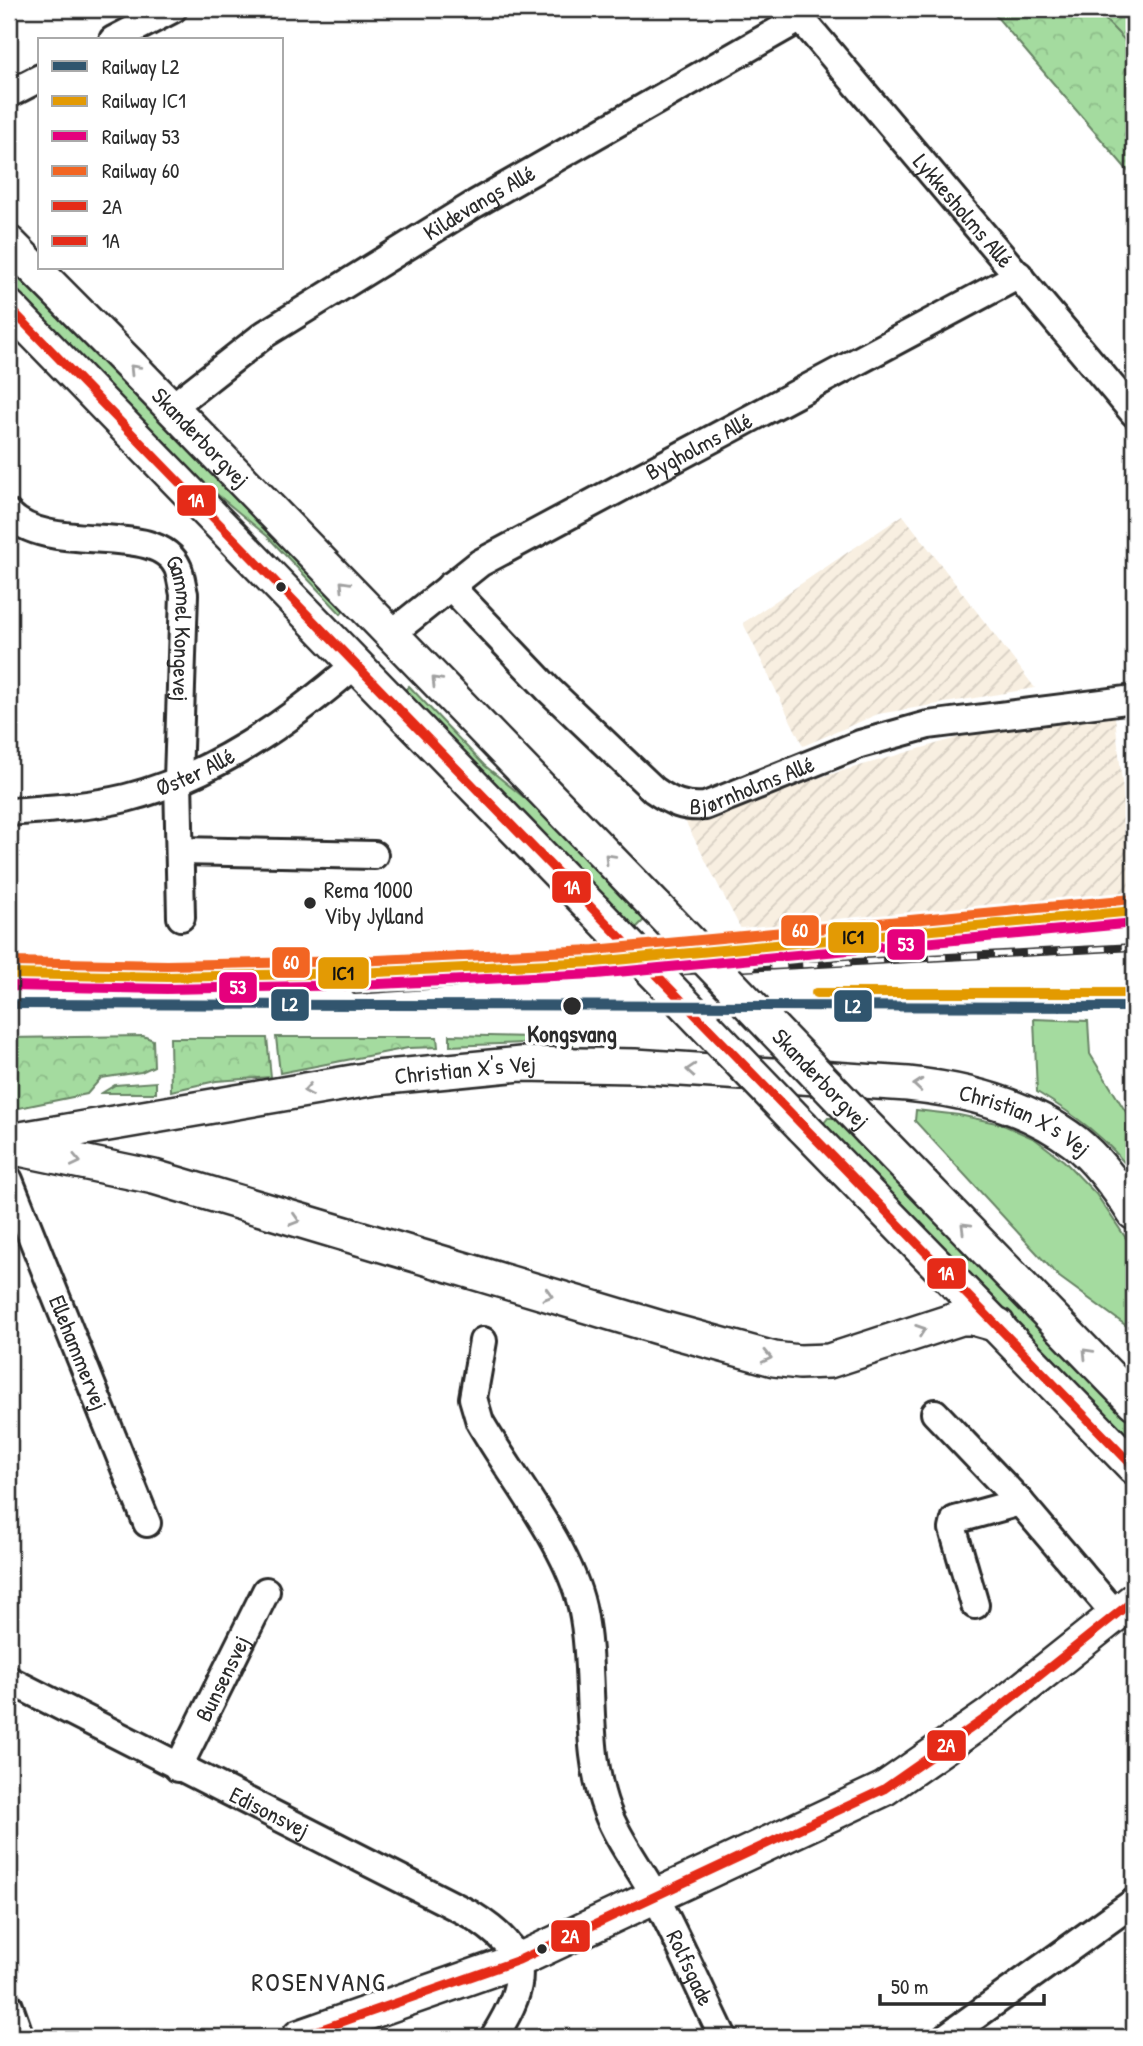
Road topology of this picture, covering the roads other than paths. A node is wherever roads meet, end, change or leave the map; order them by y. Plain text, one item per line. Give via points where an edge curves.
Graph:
1 (173, 9) edge
2 (797, 13) edge
3 (117, 38) edge
4 (38, 79) edge
5 (9, 94) edge
6 (9, 243) edge
7 (1019, 275) junction
8 (9, 307) edge
9 (172, 408) junction
10 (1134, 413) edge
11 (9, 514) edge
12 (450, 586) junction
13 (391, 634) junction
14 (356, 664) junction
15 (1134, 699) edge
16 (178, 779) junction
17 (9, 811) edge
18 (180, 851) junction
19 (374, 855) dead end
20 (181, 918) dead end
21 (9, 1141) edge
22 (9, 1146) edge
23 (9, 1180) edge
24 (1134, 1213) edge
25 (998, 1325) junction
26 (483, 1341) dead end
27 (1134, 1402) edge
28 (935, 1413) dead end
29 (1134, 1467) edge
30 (1020, 1502) junction
31 (147, 1523) dead end
32 (266, 1591) dead end
33 (975, 1605) dead end
34 (1125, 1607) edge
35 (9, 1681) edge
36 (178, 1768) junction
37 (655, 1897) junction
38 (1134, 1902) edge
39 (519, 1960) junction
40 (9, 2006) edge
41 (20, 2037) edge
42 (299, 2037) edge
43 (494, 2037) edge
44 (723, 2037) edge
45 (946, 2037) edge

1 - 3 street
2 - 7 street, Lykkesholms Allé
2 - 9 street, Kildevangs Allé via 265,334
4 - 5 street
9 -> 6 street, Skanderborgvej
7 - 10 street, Lykkesholms Allé
7 - 12 street, Bygholms Allé via 480,564
8 - 14 street, Skanderborgvej
13 -> 9 street, Skanderborgvej
11 - 16 street, Gammel Kongevej via 26,527 45,533 161,547 178,566 184,594
12 - 13 street, Bygholms Allé
12 - 15 street, Bjørnholms Allé via 548,689 654,790 674,803 692,807 705,806 860,744 928,726
13 - 14 street
27 -> 13 street, Skanderborgvej, bridge
14 - 16 street, Øster Allé via 270,733
14 - 25 street, Skanderborgvej, bridge
16 - 17 street, Øster Allé via 79,807
16 - 18 street, Gammel Kongevej
18 - 19 street
18 - 20 street, Gammel Kongevej
24 -> 21 street, Christian X's Vej via 1117,1186 1076,1143 1031,1114 979,1097 939,1087 677,1069 569,1063 454,1069 376,1078
22 -> 25 street via 154,1177 774,1359 829,1361 961,1318
23 - 31 street, Ellehammervej
25 - 29 street, Skanderborgvej
26 - 37 street, Rolfsgade via 473,1398 480,1422 564,1557 574,1583 587,1630 599,1785 607,1813
28 - 30 street
30 - 33 street via 955,1520 953,1529
30 - 34 street
32 - 36 street, Bunsensvej
34 - 37 street via 990,1715 884,1788
35 - 36 street, Edisonsvej
36 - 39 street, Edisonsvej via 470,1914 497,1931
37 - 39 street
37 - 44 street, Rolfsgade
38 - 45 street
39 - 42 street
39 - 43 street via 517,1992
40 - 41 street

